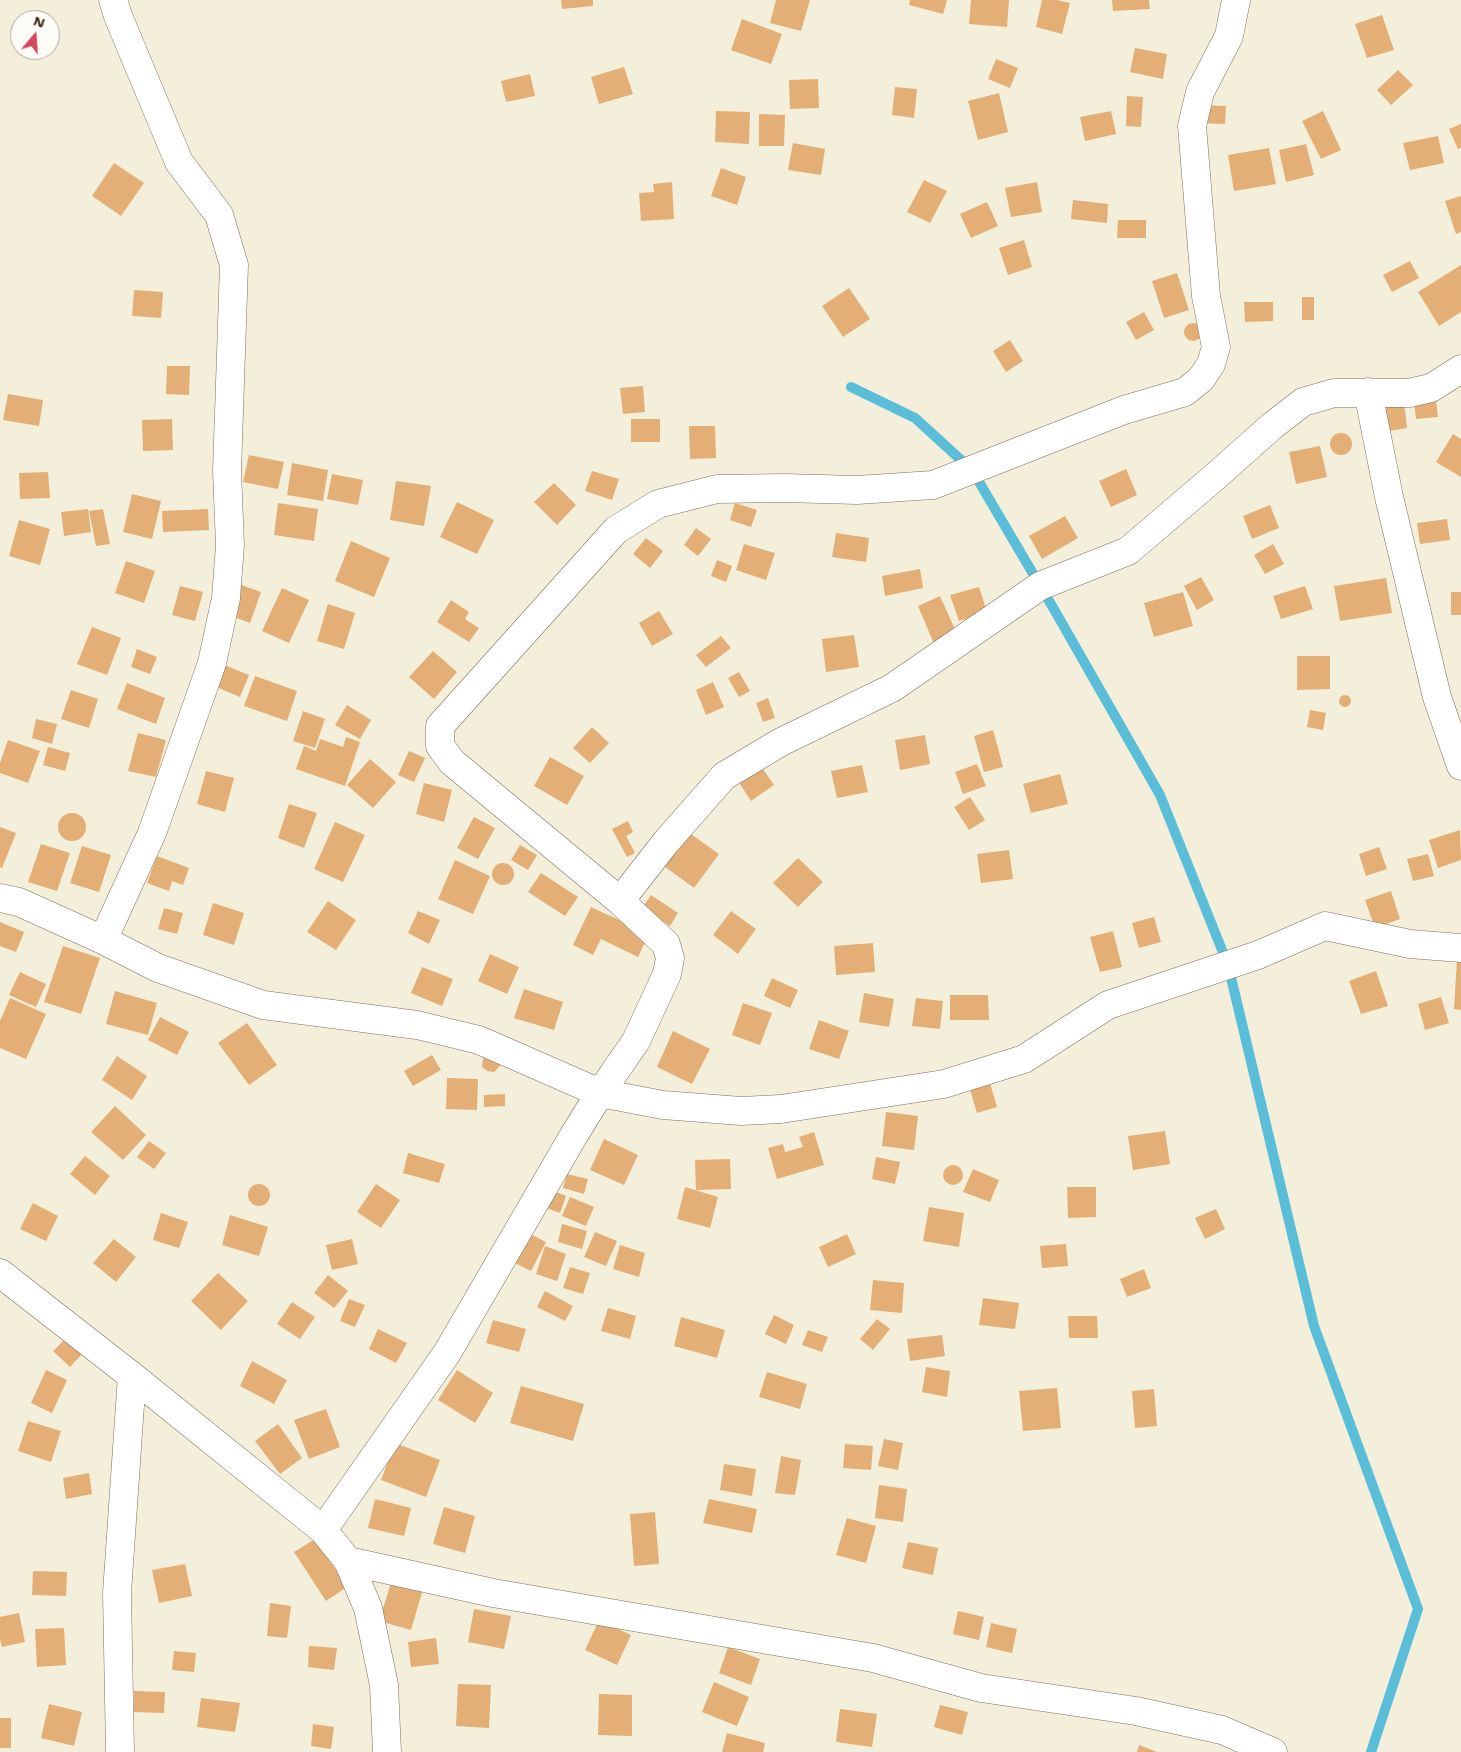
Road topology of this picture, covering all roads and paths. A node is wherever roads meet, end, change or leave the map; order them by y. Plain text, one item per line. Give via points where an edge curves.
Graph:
1 (113, 0) edge
2 (1236, 0) edge
3 (1461, 369) edge
4 (1368, 392) junction
5 (1461, 766) edge
6 (0, 898) edge
7 (620, 901) junction
8 (104, 940) junction
9 (1461, 948) edge
10 (600, 1093) junction
11 (0, 1273) edge
12 (132, 1376) junction
13 (323, 1530) junction
14 (348, 1560) junction
15 (120, 1752) edge
16 (387, 1752) edge
17 (1273, 1752) edge

1 - 8 street via 179,162 219,216 234,265 227,471 230,545 226,598 212,663 152,834
2 - 7 street via 1229,36 1200,92 1192,126 1206,296 1216,347 1211,364 1201,379 1185,392 1124,410 934,485 857,490 717,489 658,504 616,530 440,726 440,746 452,762
3 - 4 street via 1431,388 1409,393
4 - 5 street via 1389,497 1435,687
4 - 7 street via 1334,393 1304,402 1128,551 1040,586 892,688 781,742 724,776
6 - 8 street via 19,902
7 - 10 street via 666,944 670,958 667,974 636,1041
8 - 10 street via 158,968 263,1004 417,1025 479,1040
9 - 10 street via 1410,944 1325,926 1258,955 1108,1005 1024,1060 944,1084 781,1109 741,1111 663,1105
10 - 13 street via 447,1352
11 - 12 street
12 - 13 street
12 - 15 street via 118,1593
13 - 14 street
14 - 16 street via 368,1608 384,1685
14 - 17 street via 492,1593 873,1658 982,1688 1136,1712 1222,1730

